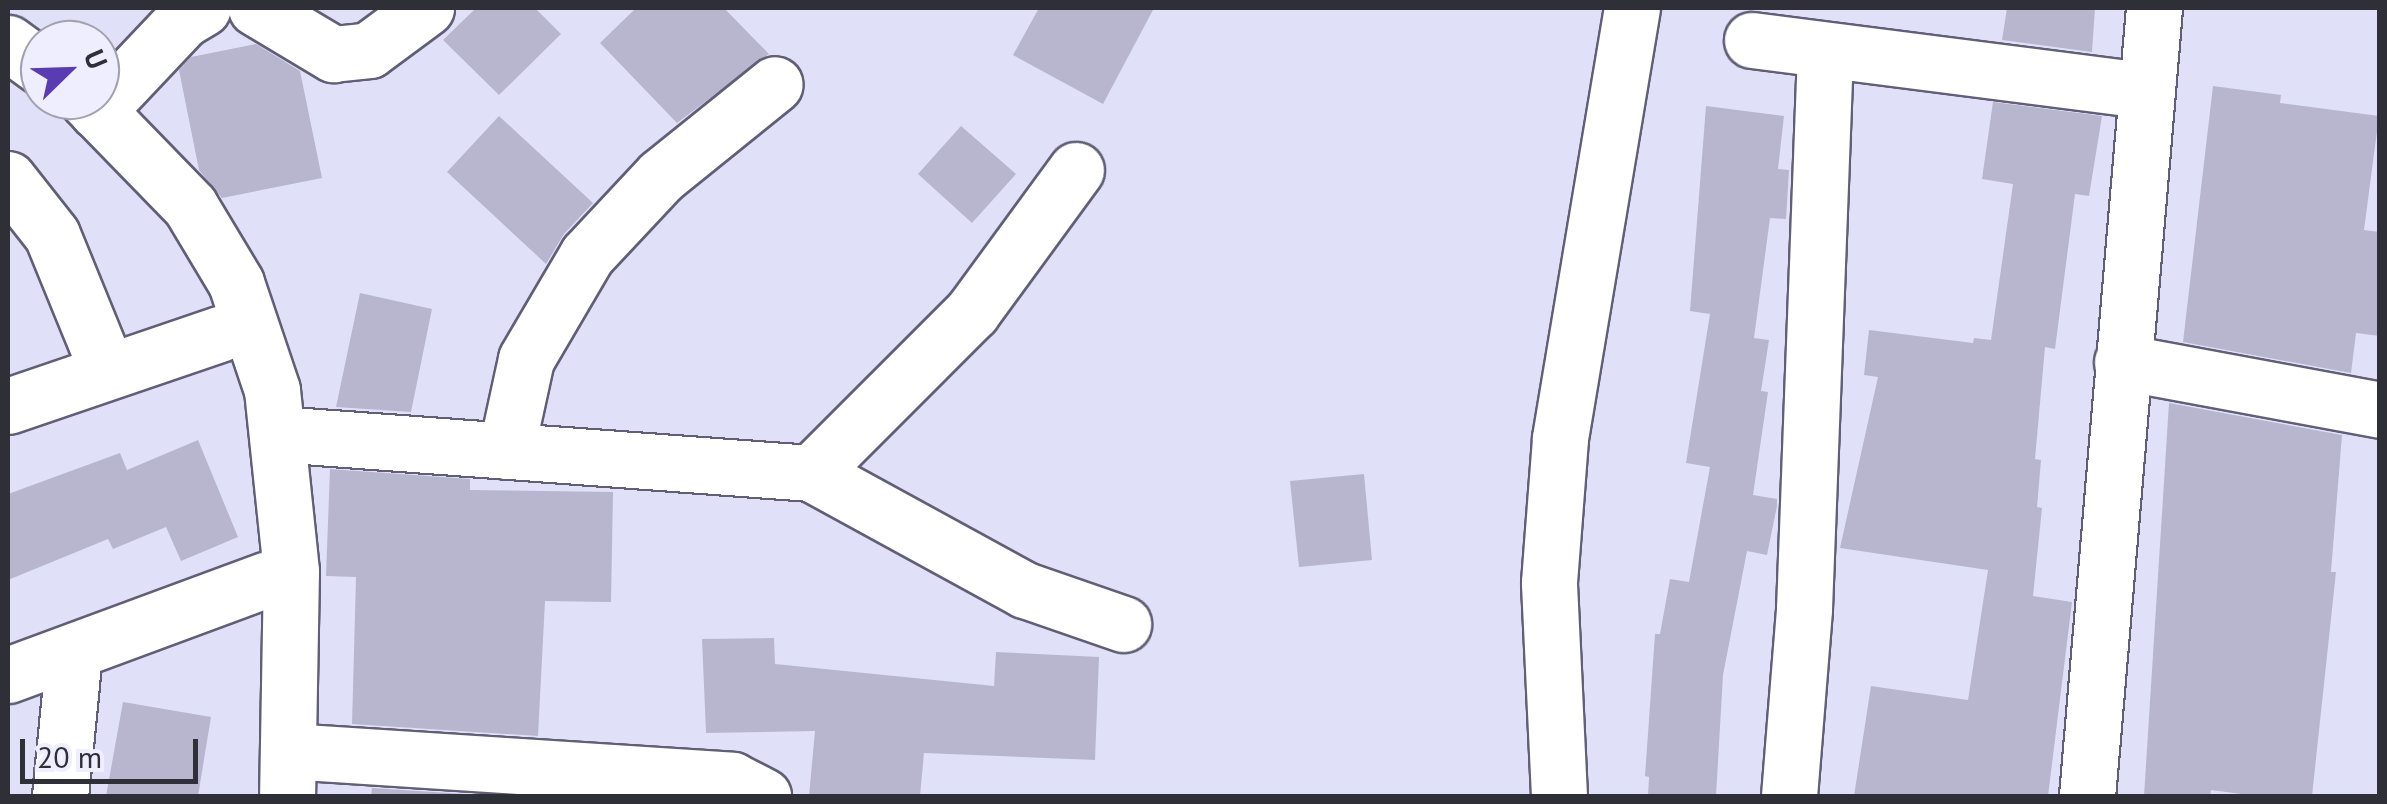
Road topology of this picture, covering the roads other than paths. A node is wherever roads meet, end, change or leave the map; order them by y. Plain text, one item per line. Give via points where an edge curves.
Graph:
1 (203, 8) edge
2 (256, 8) edge
3 (426, 8) edge
4 (1632, 8) edge
5 (2154, 8) edge
6 (1752, 40) dead end
7 (1825, 51) junction
8 (120, 80) edge
9 (775, 84) dead end
10 (2145, 90) junction
11 (106, 120) edge
12 (1076, 170) dead end
13 (8, 179) edge
14 (220, 334) dead end
15 (2122, 362) junction
16 (107, 370) junction
17 (8, 406) edge
18 (2380, 410) edge
19 (277, 434) junction
20 (506, 451) junction
21 (811, 473) junction
22 (267, 579) dead end
23 (1124, 624) dead end
24 (74, 652) junction
25 (8, 675) edge
26 (287, 774) edge
27 (60, 796) edge
28 (762, 796) edge
29 (1559, 796) edge
30 (1789, 796) edge
31 (2087, 796) edge

1 - 8 street
2 - 3 street via 333,54 369,50
4 - 29 street via 1560,438 1549,582
5 - 10 street
6 - 7 street
7 - 10 street
7 - 30 street via 1804,609
9 - 20 street via 661,176 587,256 526,359
10 - 15 street
11 - 19 street via 190,206 236,284 272,390
12 - 21 street via 972,312
13 - 16 street via 52,235
14 - 16 street
15 - 18 street
15 - 31 street
16 - 17 street
19 - 20 street
19 - 26 street via 292,571
20 - 21 street
21 - 23 street via 1025,590
22 - 24 street
24 - 25 street
24 - 27 street
26 - 28 street via 732,780

